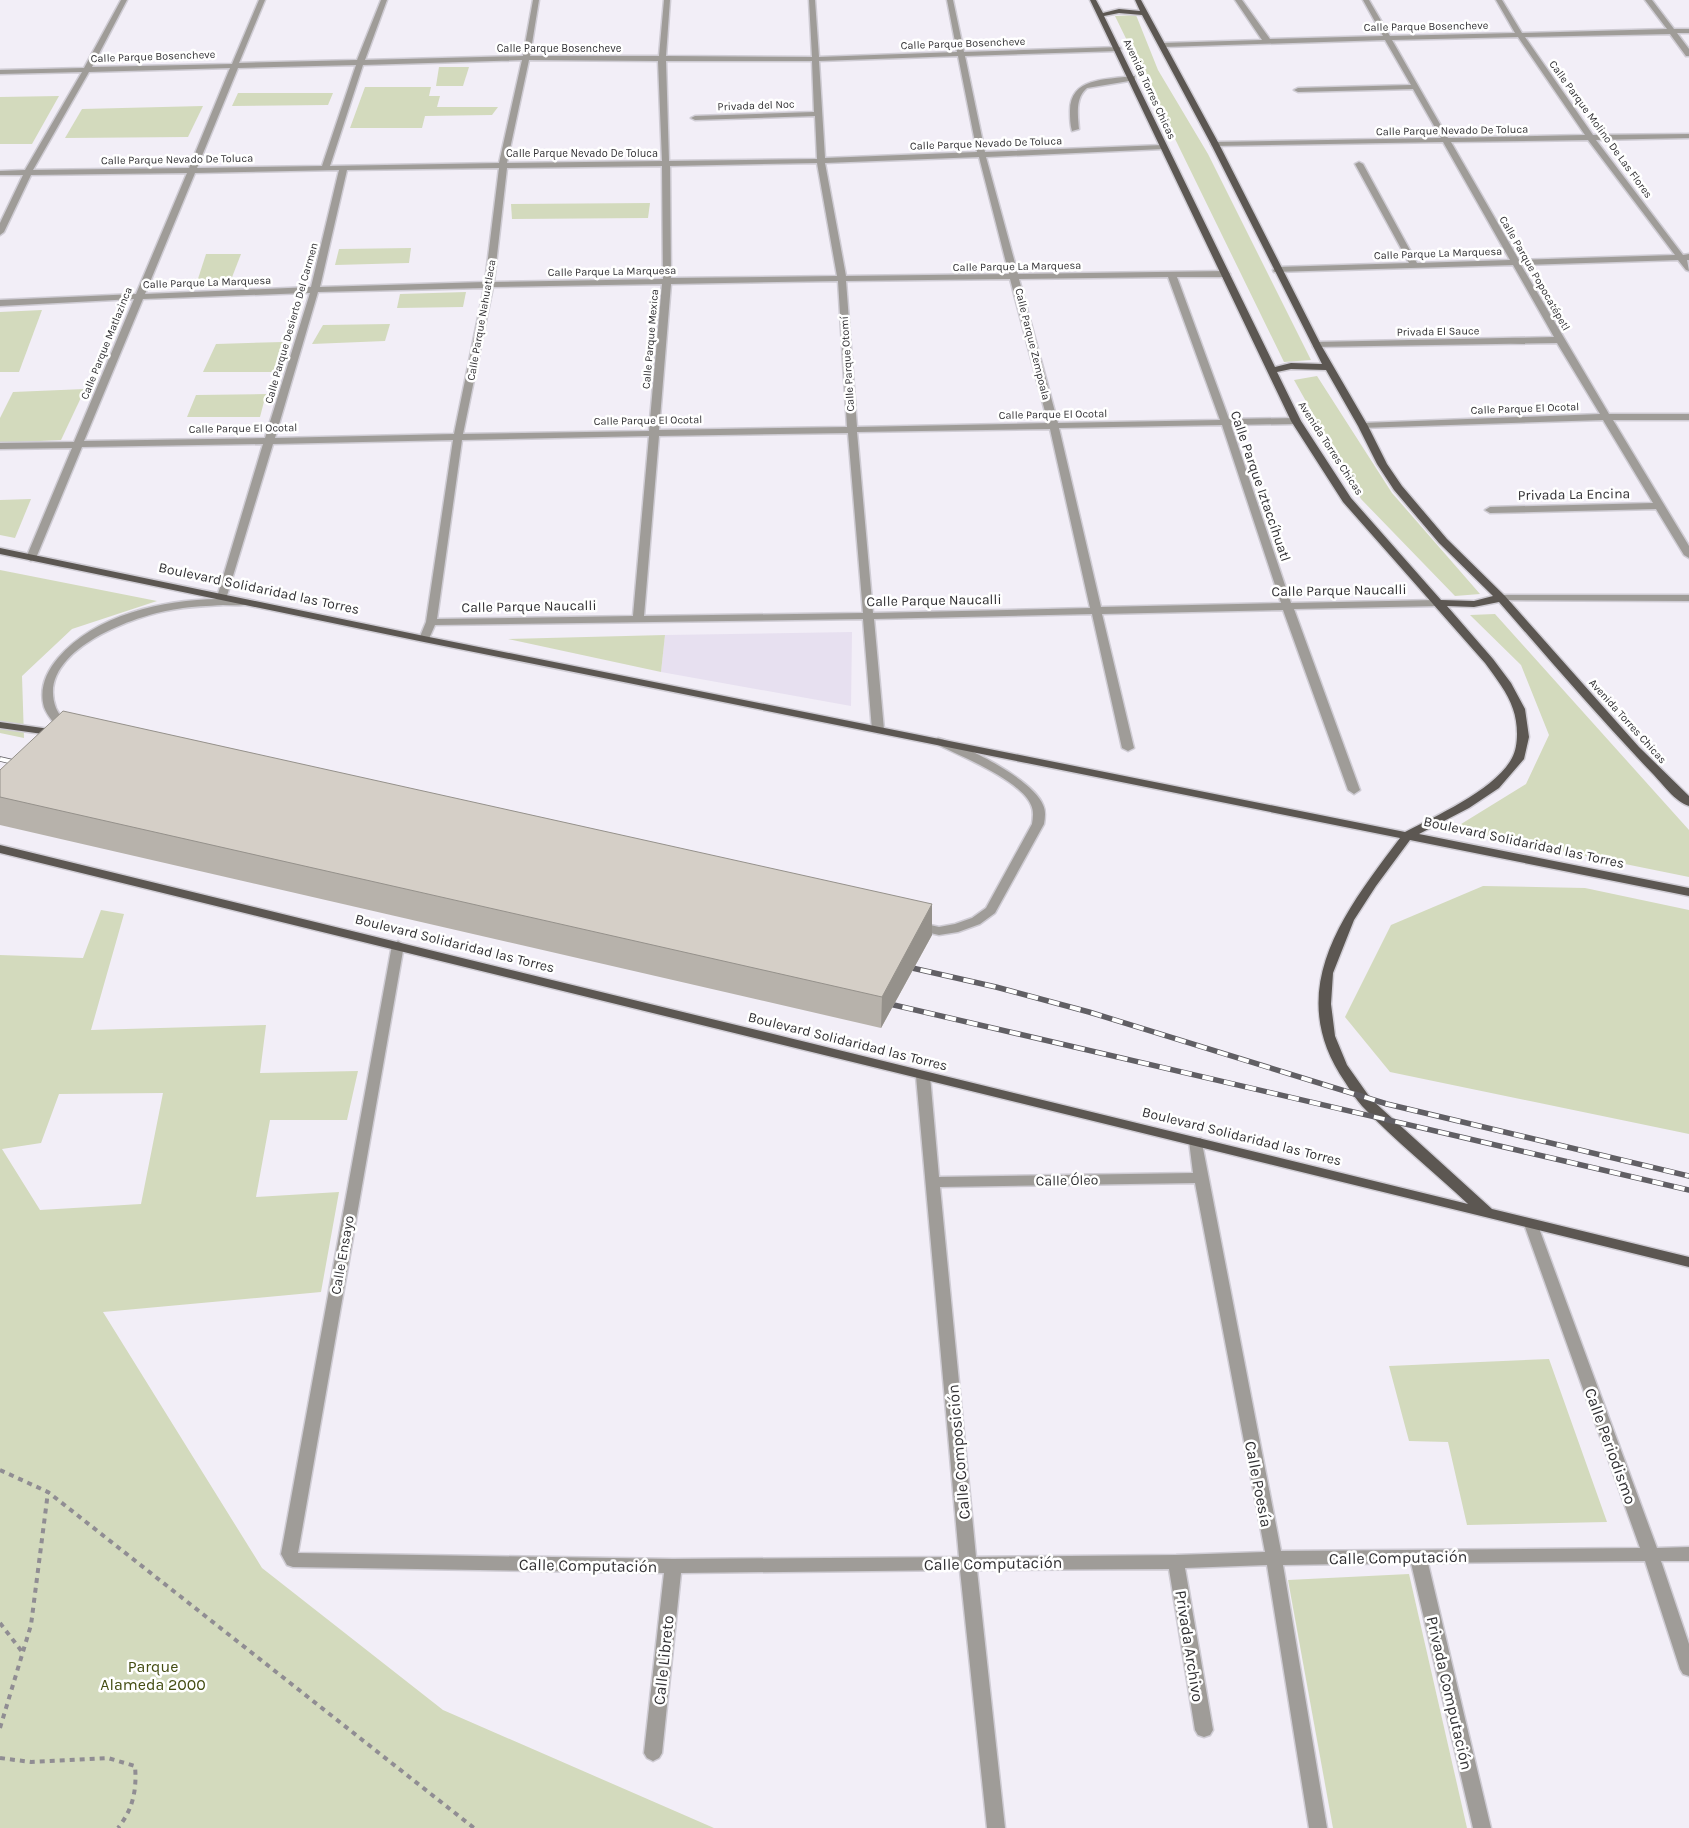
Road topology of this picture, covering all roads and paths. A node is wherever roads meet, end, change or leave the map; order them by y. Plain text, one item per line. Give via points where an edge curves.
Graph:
1 (124, 0) edge
2 (262, 0) edge
3 (384, 0) edge
4 (536, 0) edge
5 (667, 0) edge
6 (812, 0) edge
7 (950, 0) edge
8 (1093, 0) edge
9 (1138, 0) edge
10 (1238, 0) edge
11 (1366, 0) edge
12 (1499, 0) edge
13 (1648, 0) edge
14 (1145, 13) junction
15 (1101, 15) junction
16 (1672, 32) junction
17 (1689, 32) edge
18 (1520, 36) junction
19 (1386, 38) junction
20 (1267, 41) junction
21 (1163, 45) junction
22 (1117, 49) junction
23 (1689, 54) edge
24 (962, 55) junction
25 (526, 58) junction
26 (816, 59) junction
27 (662, 60) junction
28 (360, 63) junction
29 (235, 65) junction
30 (87, 69) junction
31 (0, 72) edge
32 (1132, 78) junction
33 (1415, 87) junction
34 (1298, 90) dead end
35 (818, 114) junction
36 (695, 118) dead end
37 (1076, 129) dead end
38 (1689, 136) edge
39 (1592, 138) junction
40 (1447, 141) junction
41 (1215, 144) junction
42 (1163, 147) junction
43 (982, 155) junction
44 (821, 161) junction
45 (666, 164) junction
46 (1359, 164) dead end
47 (502, 165) junction
48 (325, 168) junction
49 (344, 168) junction
50 (193, 170) junction
51 (28, 172) junction
52 (0, 173) edge
53 (0, 232) edge
54 (1685, 257) edge
55 (1516, 262) junction
56 (1414, 265) junction
57 (1689, 268) edge
58 (1277, 270) junction
59 (1226, 274) junction
60 (1172, 275) junction
61 (1016, 277) junction
62 (842, 279) junction
63 (667, 282) junction
64 (489, 285) junction
65 (316, 289) junction
66 (138, 296) junction
67 (0, 303) edge
68 (1560, 340) junction
69 (1316, 345) junction
70 (1328, 368) junction
71 (1272, 371) junction
72 (1606, 417) junction
73 (1689, 417) edge
74 (1296, 421) junction
75 (1226, 423) junction
76 (1363, 426) junction
77 (1054, 427) junction
78 (852, 429) junction
79 (653, 433) junction
80 (458, 436) junction
81 (271, 440) junction
82 (79, 444) junction
83 (0, 446) edge
84 (1659, 506) junction
85 (1490, 510) dead end
86 (0, 551) edge
87 (1689, 555) edge
88 (31, 558) junction
89 (222, 597) junction
90 (1501, 598) junction
91 (1689, 598) edge
92 (248, 602) junction
93 (1437, 603) junction
94 (1287, 606) junction
95 (1096, 611) junction
96 (868, 616) junction
97 (638, 620) junction
98 (431, 622) junction
99 (424, 639) junction
100 (0, 725) edge
101 (878, 730) junction
102 (74, 736) joint
103 (938, 742) junction
104 (1128, 748) dead end
105 (1354, 790) dead end
106 (1689, 802) edge
107 (1408, 835) junction
108 (0, 849) edge
109 (1689, 892) edge
110 (901, 922) edge
111 (398, 945) junction
112 (923, 1076) junction
113 (1196, 1141) junction
114 (1201, 1178) junction
115 (934, 1182) junction
116 (1488, 1213) junction
117 (1531, 1224) junction
118 (1689, 1262) edge
119 (0, 1470) edge
120 (48, 1492) junction
121 (1689, 1554) edge
122 (1651, 1555) junction
123 (1418, 1557) junction
124 (1274, 1558) junction
125 (298, 1561) joint
126 (1176, 1562) junction
127 (968, 1564) junction
128 (673, 1566) junction
129 (0, 1623) edge
130 (23, 1654) junction
131 (1689, 1669) edge
132 (0, 1728) edge
133 (1204, 1730) dead end
134 (653, 1753) dead end
135 (0, 1758) edge
136 (118, 1828) edge
137 (474, 1828) edge
138 (996, 1828) edge
139 (1318, 1828) edge
140 (1482, 1828) edge

1 - 30 street
2 - 29 street, Calle Parque Matlazinca
3 - 28 street
4 - 25 street, Calle Parque Nahuatlaca
5 - 27 street, Calle Parque Mexica
6 - 26 street, Calle Parque Otomí
7 - 24 street, Calle Parque Zempoala
8 - 15 main road, Avenida Torres Chicas
9 - 14 main road, Avenida Torres Chicas
10 - 20 street
11 - 19 street, Calle Parque Popocatépetl
12 - 18 street, Calle Parque Molino De Las Flores
13 - 16 street
14 - 15 main road via 1124,11
14 - 21 main road, Avenida Torres Chicas
15 - 22 main road, Avenida Torres Chicas
16 - 17 street, Calle Parque Bosencheve
16 - 18 street, Calle Parque Bosencheve
16 - 23 street
18 - 19 street, Calle Parque Bosencheve
18 - 39 street, Calle Parque Molino De Las Flores
19 - 20 street, Calle Parque Bosencheve
19 - 33 street, Calle Parque Popocatépetl
20 - 21 street, Calle Parque Bosencheve
21 - 41 main road, Avenida Torres Chicas
22 - 24 street, Calle Parque Bosencheve
22 - 32 main road, Avenida Torres Chicas
24 - 26 street, Calle Parque Bosencheve
24 - 43 street, Calle Parque Zempoala
25 - 27 street, Calle Parque Bosencheve
25 - 28 street, Calle Parque Bosencheve
25 - 47 street, Calle Parque Nahuatlaca
26 - 27 street, Calle Parque Bosencheve
26 - 35 street, Calle Parque Otomí
27 - 45 street, Calle Parque Mexica
28 - 29 street, Calle Parque Bosencheve
28 - 48 street
29 - 30 street, Calle Parque Bosencheve
29 - 50 street, Calle Parque Matlazinca
30 - 31 street, Calle Parque Bosencheve
30 - 51 street
32 - 37 street via 1080,89 1074,102
32 - 42 main road, Avenida Torres Chicas
33 - 34 street
33 - 40 street, Calle Parque Popocatépetl
35 - 36 street, Privada del Noc
35 - 44 street, Calle Parque Otomí
38 - 39 street, Calle Parque Nevado De Toluca
39 - 40 street, Calle Parque Nevado De Toluca
39 - 54 street, Calle Parque Molino De Las Flores
40 - 41 street, Calle Parque Nevado De Toluca
40 - 55 street, Calle Parque Popocatépetl
41 - 58 main road, Avenida Torres Chicas
42 - 43 street, Calle Parque Nevado De Toluca
42 - 59 main road, Avenida Torres Chicas
43 - 44 street, Calle Parque Nevado De Toluca
43 - 61 street, Calle Parque Zempoala
44 - 45 street, Calle Parque Nevado De Toluca
44 - 62 street, Calle Parque Otomí
45 - 47 street, Calle Parque Nevado De Toluca
45 - 63 street, Calle Parque Mexica
46 - 56 street
47 - 49 street, Calle Parque Nevado De Toluca
47 - 64 street, Calle Parque Nahuatlaca
48 - 49 street, Calle Parque Nevado De Toluca
48 - 50 street, Calle Parque Nevado De Toluca
49 - 65 street, Calle Parque Desierto Del Carmen
50 - 51 street, Calle Parque Nevado De Toluca
50 - 66 street, Calle Parque Matlazinca
51 - 52 street, Calle Parque Nevado De Toluca
51 - 53 street
54 - 55 street, Calle Parque La Marquesa
54 - 57 street, Calle Parque Molino De Las Flores
55 - 56 street, Calle Parque La Marquesa
55 - 68 street, Calle Parque Popocatépetl
56 - 58 street, Calle Parque La Marquesa
58 - 69 main road, Avenida Torres Chicas
59 - 60 street, Calle Parque La Marquesa
59 - 71 main road, Avenida Torres Chicas
60 - 61 street, Calle Parque La Marquesa
60 - 75 street, Calle Parque Iztaccíhuatl
61 - 62 street, Calle Parque La Marquesa
61 - 77 street, Calle Parque Zempoala
62 - 63 street, Calle Parque La Marquesa
62 - 78 street, Calle Parque Otomí
63 - 64 street, Calle Parque La Marquesa
63 - 79 street, Calle Parque Mexica
64 - 65 street, Calle Parque La Marquesa
64 - 80 street, Calle Parque Nahuatlaca
65 - 66 street, Calle Parque La Marquesa
65 - 81 street, Calle Parque Desierto Del Carmen
66 - 67 street, Calle Parque La Marquesa
66 - 82 street, Calle Parque Matlazinca
68 - 69 street, Privada El Sauce
68 - 72 street, Calle Parque Popocatépetl
69 - 70 main road, Avenida Torres Chicas
70 - 71 main road via 1290,366
70 - 76 main road, Avenida Torres Chicas
71 - 74 main road, Avenida Torres Chicas
72 - 73 street, Calle Parque El Ocotal
72 - 76 street, Calle Parque El Ocotal
72 - 84 street, Calle Parque Popocatépetl
74 - 75 street, Calle Parque El Ocotal
74 - 93 main road, Avenida Torres Chicas via 1347,500
75 - 77 street, Calle Parque El Ocotal
75 - 94 street, Calle Parque Iztaccíhuatl
76 - 90 main road, Avenida Torres Chicas via 1398,488 1443,541
77 - 78 street, Calle Parque El Ocotal
77 - 95 street, Calle Parque Zempoala
78 - 79 street, Calle Parque El Ocotal
78 - 96 street, Calle Parque Otomí
79 - 80 street, Calle Parque El Ocotal
79 - 97 street, Calle Parque Mexica
80 - 81 street, Calle Parque El Ocotal
80 - 98 street, Calle Parque Nahuatlaca
81 - 82 street, Calle Parque El Ocotal
81 - 89 street, Calle Parque Desierto Del Carmen
82 - 83 street, Calle Parque El Ocotal
82 - 88 street, Calle Parque Matlazinca
84 - 85 street, Privada La Encina
84 - 87 street, Calle Parque Popocatépetl
86 - 88 main road, Boulevard Solidaridad las Torres
88 - 89 main road, Boulevard Solidaridad las Torres
89 - 92 main road, Boulevard Solidaridad las Torres
90 - 91 street
90 - 93 main road via 1474,604
90 - 106 main road, Avenida Torres Chicas via 1636,749
92 - 99 main road, Boulevard Solidaridad las Torres
92 - 102 street via 200,602 153,610 111,624 76,645 55,668 46,692 52,715
93 - 94 street, Calle Parque Naucalli
93 - 107 main road, Avenida Torres Chicas via 1505,683 1519,709 1523,737 1518,759 1496,786
94 - 95 street, Calle Parque Naucalli
94 - 105 street, Calle Parque Iztaccíhuatl
95 - 96 street, Calle Parque Naucalli
95 - 104 street, Calle Parque Zempoala
96 - 97 street, Calle Parque Naucalli
96 - 101 street, Calle Parque Otomí
97 - 98 street, Calle Parque Naucalli
98 - 99 street, Calle Parque Nahuatlaca
99 - 101 main road, Boulevard Solidaridad las Torres
100 - 102 main road
101 - 103 main road, Boulevard Solidaridad las Torres
103 - 107 main road, Boulevard Solidaridad las Torres
103 - 110 street via 1021,785 1036,803 1038,824 998,901 981,918 966,926 939,931
107 - 109 main road, Boulevard Solidaridad las Torres
107 - 116 main road via 1348,920 1328,973 1324,1004 1328,1036 1341,1066 1366,1102
108 - 111 main road, Boulevard Solidaridad las Torres
111 - 112 main road, Boulevard Solidaridad las Torres
111 - 125 street, Calle Ensayo via 289,1554 290,1558
112 - 113 main road, Boulevard Solidaridad las Torres
112 - 115 street, Calle Composición
113 - 114 street, Calle Poesía
113 - 116 main road, Boulevard Solidaridad las Torres
114 - 115 street, Calle Óleo
114 - 124 street, Calle Poesía
115 - 127 street, Calle Composición
116 - 117 main road, Boulevard Solidaridad las Torres
117 - 118 main road, Boulevard Solidaridad las Torres
117 - 122 street, Calle Periodismo
119 - 120 path
120 - 130 path via 31,1625
120 - 137 path
121 - 122 street, Calle Computación
122 - 123 street, Calle Computación
122 - 131 street, Calle Periodismo
123 - 124 street, Calle Computación
123 - 140 street, Privada Computación
124 - 126 street, Calle Computación
124 - 139 street, Calle Poesía
125 - 128 street, Calle Computación
126 - 127 street, Calle Computación
126 - 133 street, Privada Archivo
127 - 128 street, Calle Computación
127 - 138 street, Calle Composición
128 - 134 street, Calle Libreto
129 - 130 path
130 - 132 path
135 - 136 path via 31,1762 120,1759 135,1766 137,1787 129,1815

